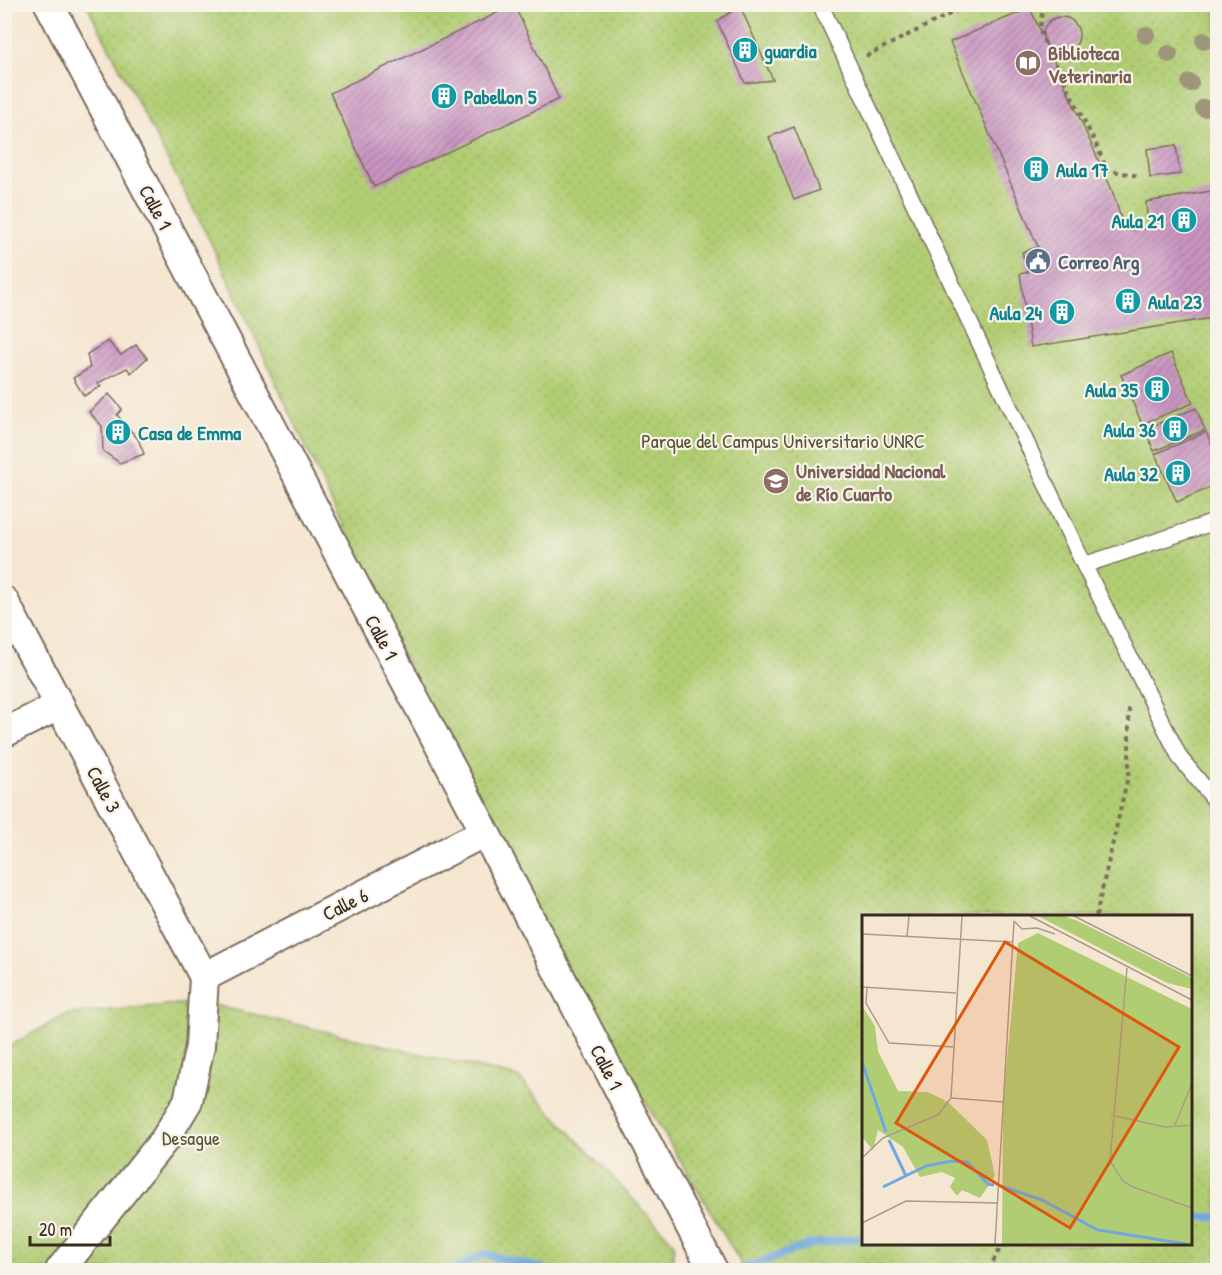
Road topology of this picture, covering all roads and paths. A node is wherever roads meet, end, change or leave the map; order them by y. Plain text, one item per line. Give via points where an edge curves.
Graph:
1 (49, 4) edge
2 (820, 4) edge
3 (970, 4) edge
4 (1043, 4) edge
5 (849, 64) junction
6 (1139, 176) dead end
7 (1218, 521) edge
8 (1084, 565) junction
9 (4, 601) edge
10 (1128, 700) dead end
11 (60, 705) junction
12 (4, 733) edge
13 (1218, 804) edge
14 (485, 832) junction
15 (1096, 915) edge
16 (204, 977) junction
17 (1002, 1245) edge
18 (60, 1270) edge
19 (713, 1270) edge
20 (989, 1270) edge

1 - 14 street, Calle 1
2 - 5 lane
3 - 5 path
4 - 6 path via 1043,39 1107,170
5 - 8 lane
7 - 8 lane
8 - 13 lane via 1180,758
9 - 11 street, Calle 3
10 - 15 path via 1129,772
11 - 12 street
11 - 16 street, Calle 3
14 - 16 street, Calle 6
14 - 19 street, Calle 1
16 - 18 street via 200,1046 188,1101 165,1139
17 - 20 path

